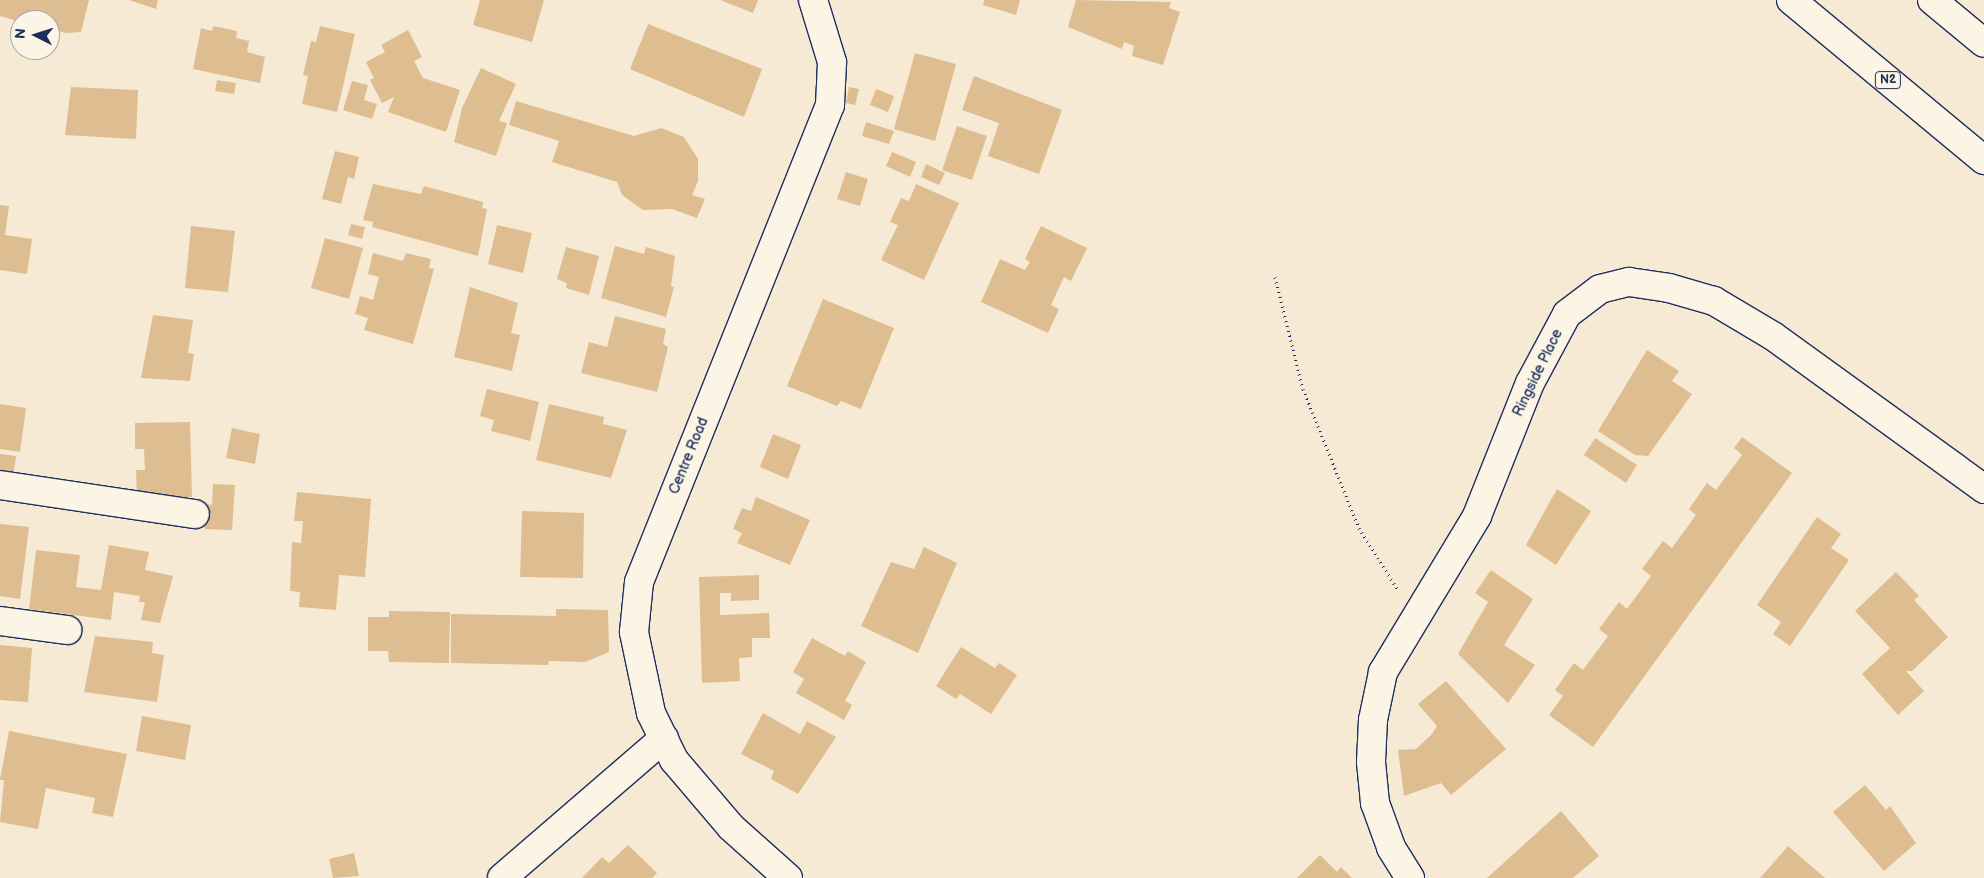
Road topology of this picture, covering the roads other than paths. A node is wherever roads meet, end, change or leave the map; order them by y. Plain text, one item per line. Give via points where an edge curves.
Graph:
1 (814, 0) edge
2 (1791, 0) edge
3 (1932, 0) edge
4 (1984, 43) edge
5 (1984, 160) edge
6 (0, 485) edge
7 (1984, 489) edge
8 (195, 514) dead end
9 (0, 621) edge
10 (67, 630) dead end
11 (664, 738) junction
12 (780, 875) edge
13 (502, 878) edge
14 (1410, 878) edge

1 - 11 main road, Centre Road via 832,62 830,105 639,582 634,632 640,672 651,712
2 - 5 main road, N2
3 - 4 main road
6 - 8 main road
7 - 14 main road, Ringside Place via 1773,336 1714,301 1669,288 1629,282 1600,289 1567,314 1530,383 1477,516 1384,672 1373,720 1371,762 1375,803 1391,847
9 - 10 main road
11 - 12 main road, Centre Road via 674,760 730,827
11 - 13 main road

